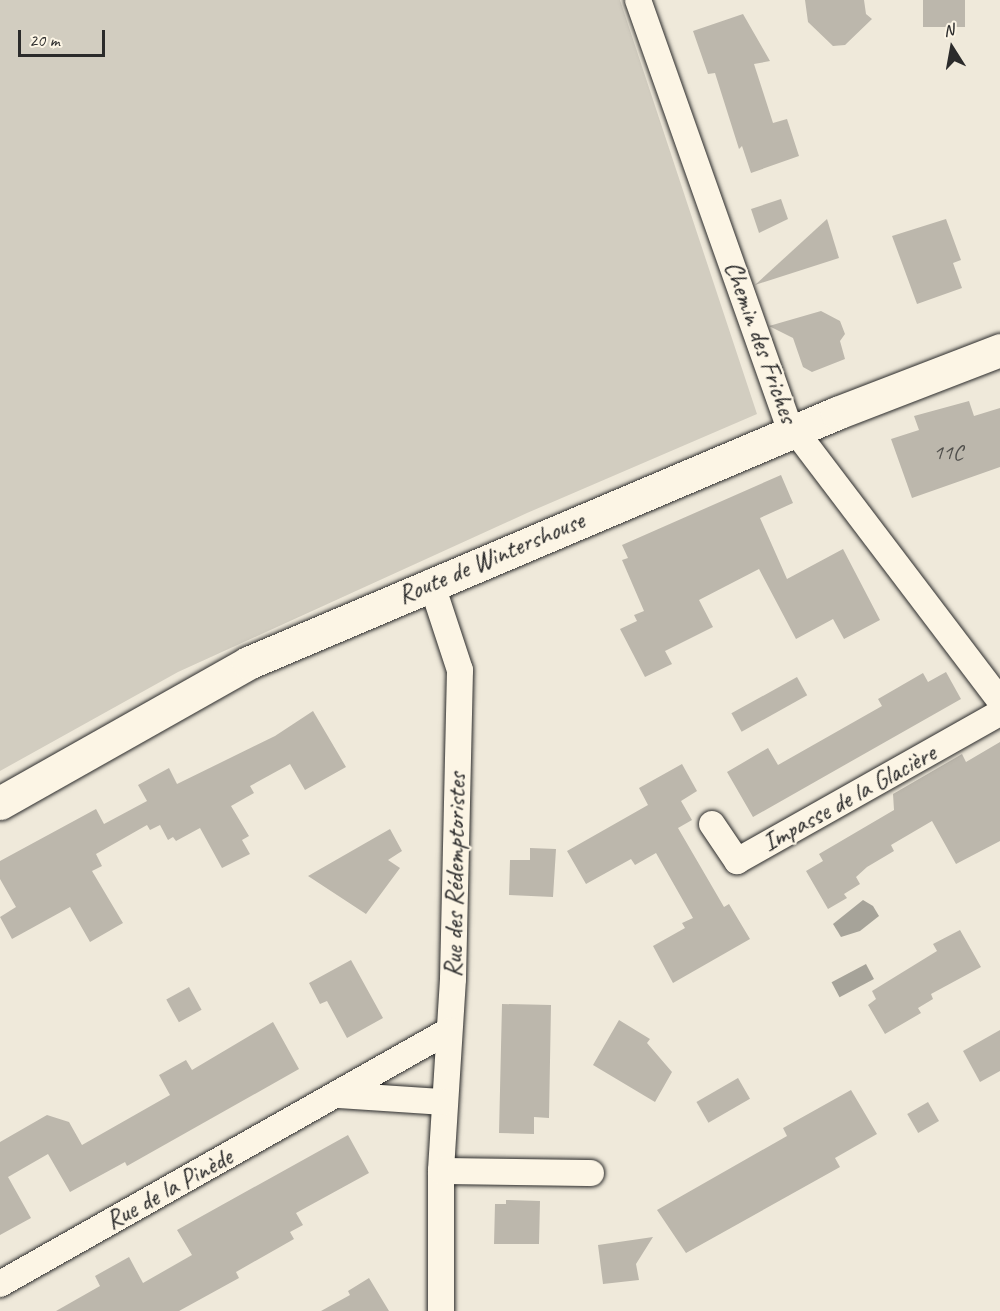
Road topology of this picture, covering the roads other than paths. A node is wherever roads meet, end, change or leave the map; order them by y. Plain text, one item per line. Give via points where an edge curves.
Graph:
1 (638, 0) edge
2 (1000, 350) edge
3 (793, 431) junction
4 (431, 582) junction
5 (1000, 701) edge
6 (1000, 713) edge
7 (0, 803) edge
8 (712, 824) dead end
9 (448, 1030) junction
10 (337, 1095) junction
11 (443, 1102) junction
12 (441, 1171) junction
13 (591, 1173) dead end
14 (0, 1284) edge
15 (441, 1311) edge

1 - 3 street, Chemin des Friches
2 - 3 street, Route de Wintershouse
3 - 4 street, Route de Wintershouse
3 - 5 street, Chemin des Friches
4 - 7 street, Route de Wintershouse via 248,663
4 - 9 street, Rue des Rédemptoristes via 460,670 453,980
6 - 8 street, Impasse de la Glacière via 737,861
9 - 10 street, Rue de la Pinède
9 - 11 street, Rue des Rédemptoristes
10 - 11 street
10 - 14 street, Rue de la Pinède
11 - 12 street, Rue des Rédemptoristes
12 - 13 street
12 - 15 street, Rue des Rédemptoristes

